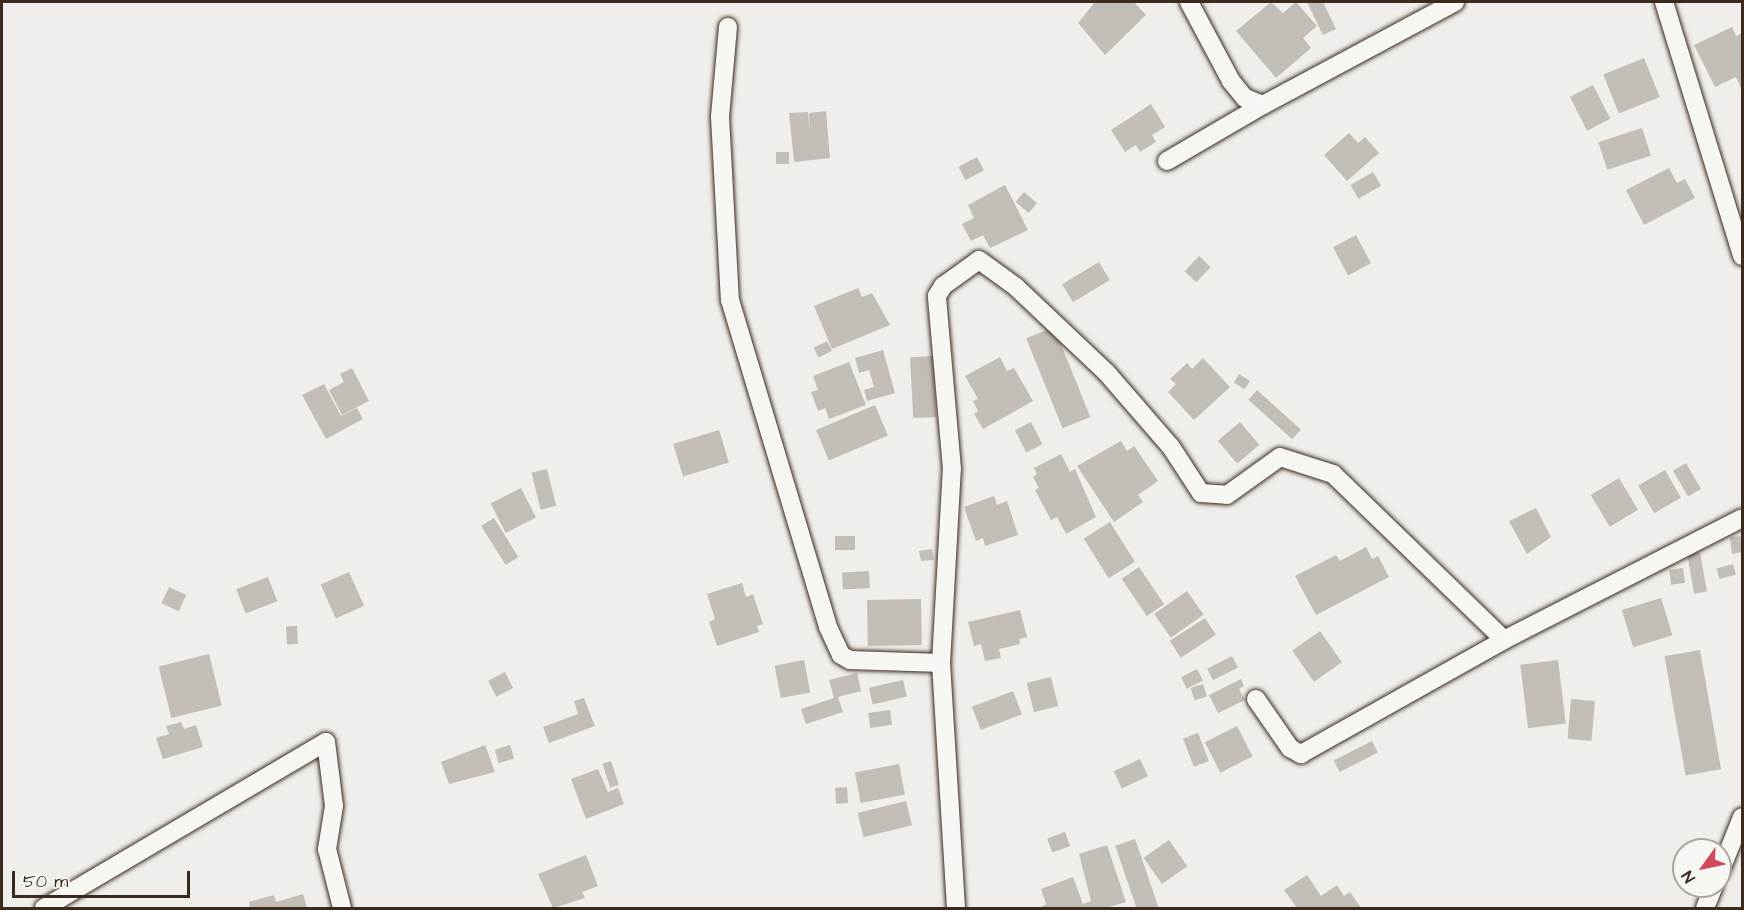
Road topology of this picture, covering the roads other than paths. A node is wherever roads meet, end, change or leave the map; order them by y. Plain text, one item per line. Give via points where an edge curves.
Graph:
1 (1190, 2) edge
2 (1455, 2) edge
3 (1664, 2) edge
4 (728, 27) dead end
5 (1263, 105) junction
6 (1167, 161) dead end
7 (1743, 256) edge
8 (1743, 518) edge
9 (1504, 640) junction
10 (941, 663) junction
11 (1256, 699) dead end
12 (1743, 817) edge
13 (1732, 843) edge
14 (44, 909) edge
15 (342, 909) edge
16 (956, 909) edge

1 - 5 street via 1231,81 1245,98
2 - 5 street
3 - 7 street
4 - 10 street via 720,117 730,300 828,627 841,655 850,660
5 - 6 street
8 - 9 street
9 - 10 street via 1333,474 1280,457 1227,495 1201,493 1171,447 1106,372 1016,287 979,260 943,286 937,296 952,469
9 - 11 street via 1300,754 1290,748
10 - 16 street
12 - 13 street
14 - 15 street via 326,742 334,806 327,849

